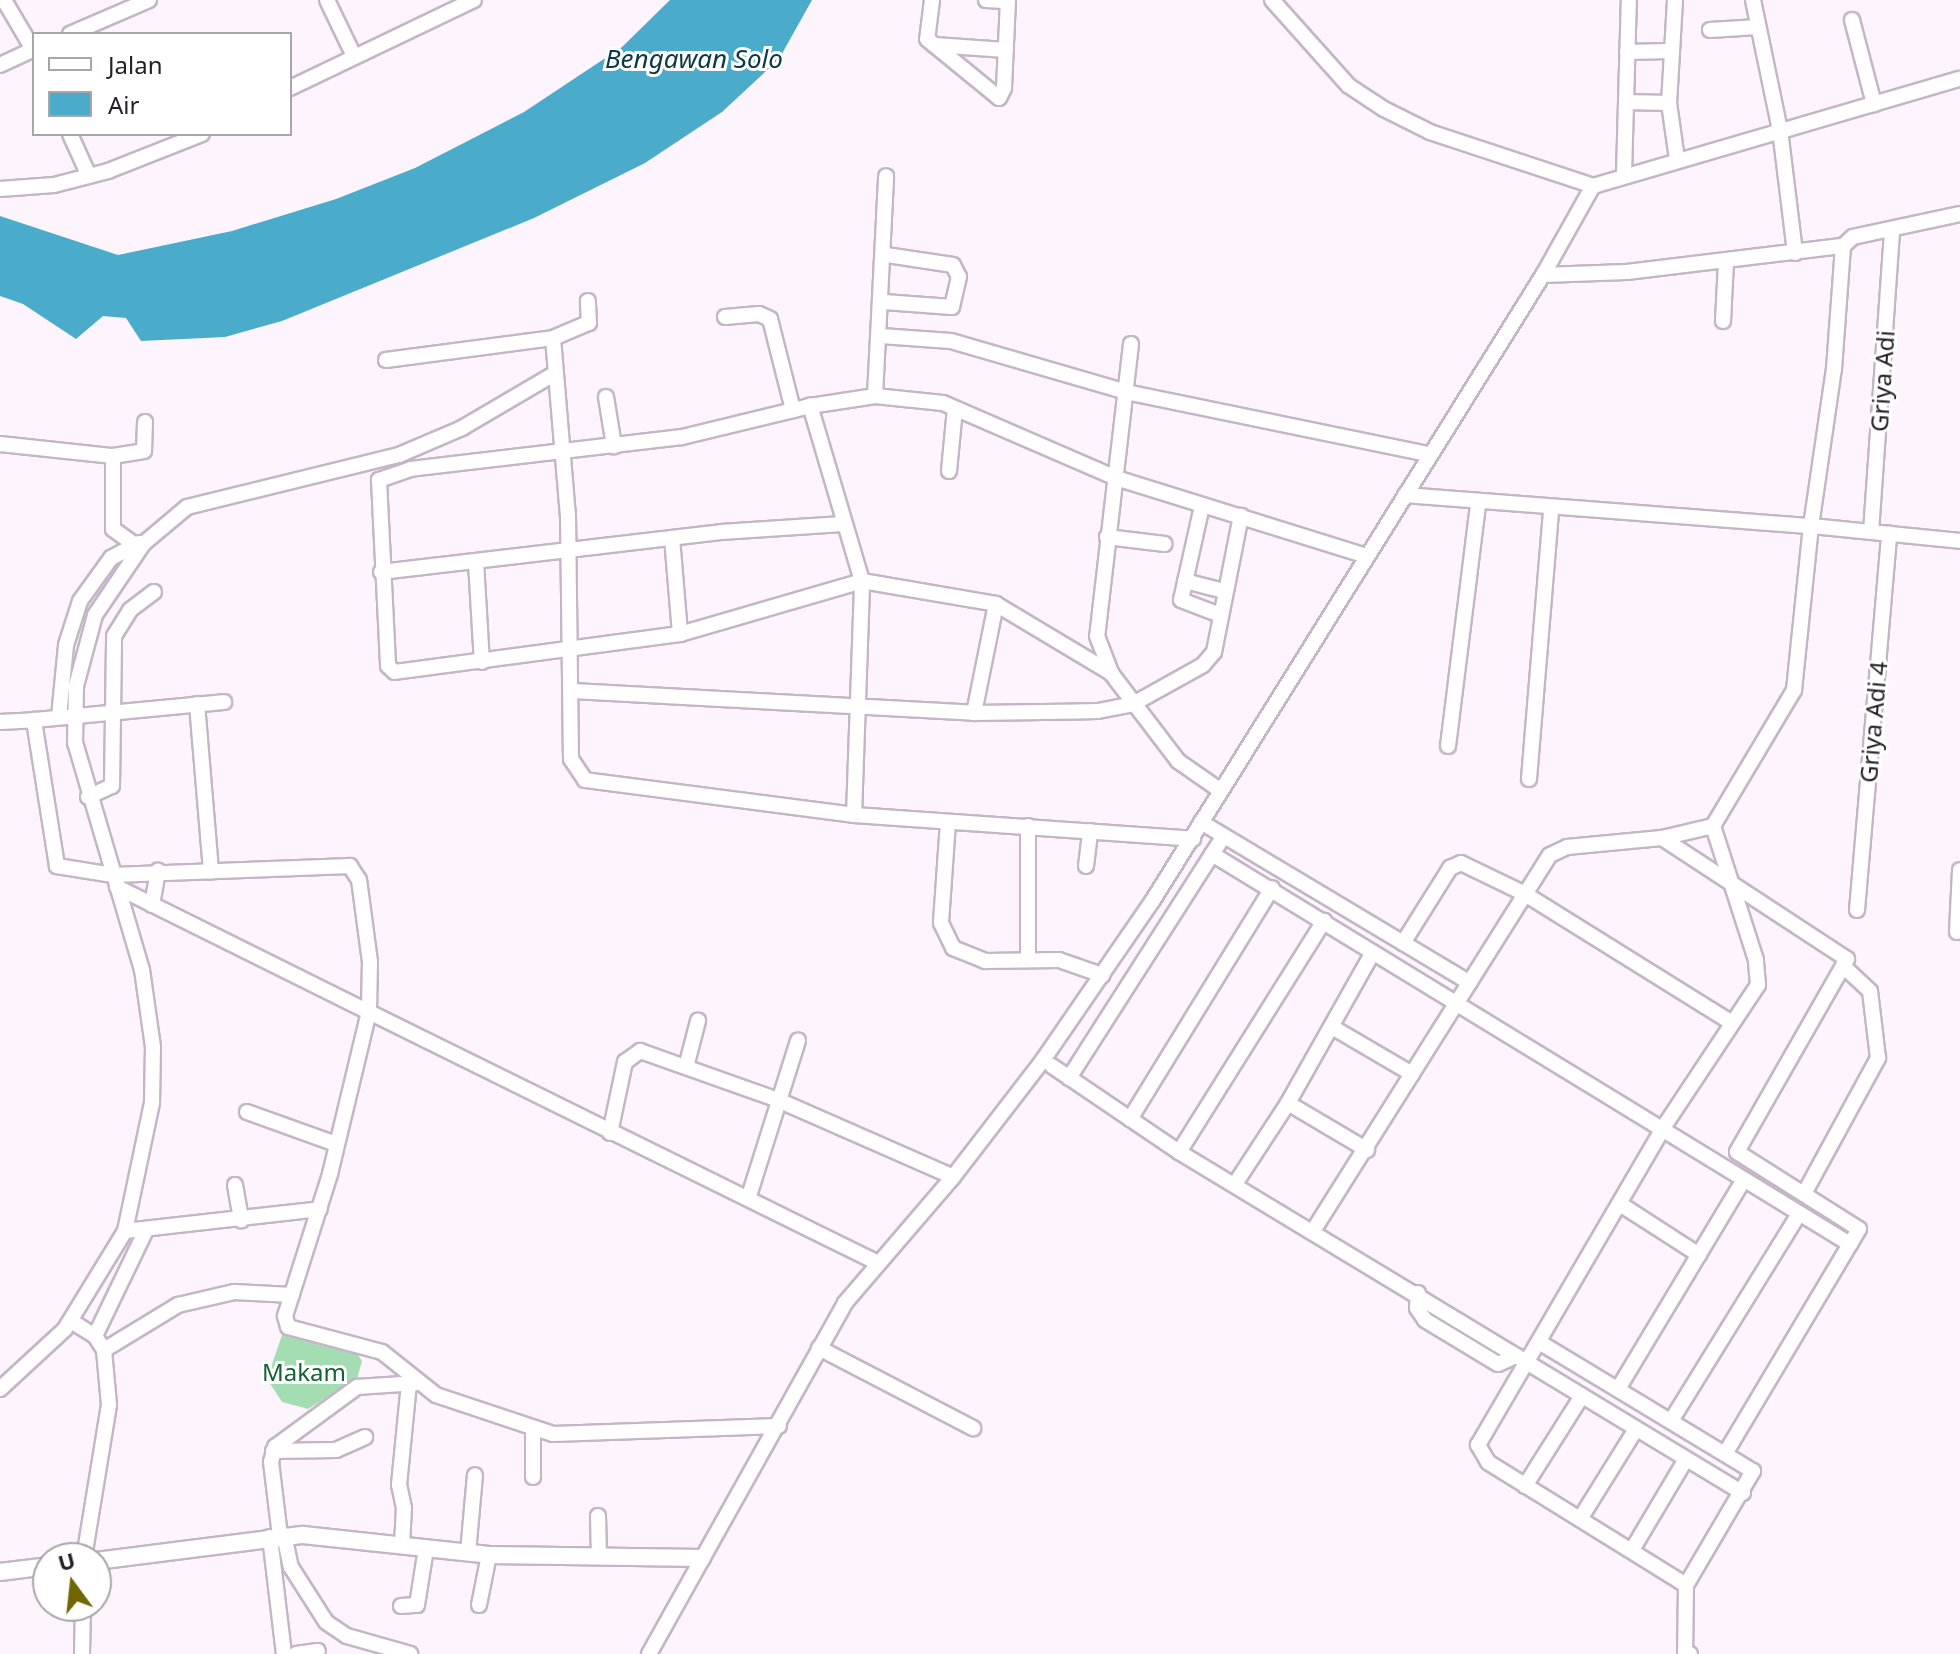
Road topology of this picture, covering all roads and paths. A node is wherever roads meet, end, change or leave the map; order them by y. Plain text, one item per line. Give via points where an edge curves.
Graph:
1 (4, 0) edge
2 (149, 0) edge
3 (327, 0) edge
4 (474, 0) edge
5 (932, 0) edge
6 (986, 0) edge
7 (1272, 0) edge
8 (1629, 0) edge
9 (1675, 0) edge
10 (1753, 0) edge
11 (1008, 1) edge
12 (1852, 20) dead end
13 (1758, 27) junction
14 (1710, 30) dead end
15 (75, 32) edge
16 (933, 45) junction
17 (32, 46) edge
18 (32, 50) edge
19 (1006, 50) junction
20 (1669, 51) junction
21 (1627, 52) junction
22 (354, 56) junction
23 (0, 65) edge
24 (1960, 79) edge
25 (292, 87) edge
26 (1626, 102) junction
27 (1669, 103) junction
28 (1874, 104) junction
29 (1780, 130) junction
30 (71, 136) edge
31 (197, 136) edge
32 (1677, 159) junction
33 (1624, 174) junction
34 (89, 176) junction
35 (886, 176) dead end
36 (1593, 186) junction
37 (0, 189) edge
38 (1960, 214) edge
39 (1892, 230) junction
40 (1843, 246) junction
41 (1795, 253) junction
42 (886, 255) junction
43 (1726, 262) junction
44 (1543, 275) junction
45 (588, 301) dead end
46 (884, 302) junction
47 (725, 317) dead end
48 (1723, 321) dead end
49 (881, 336) junction
50 (553, 338) junction
51 (1131, 344) dead end
52 (386, 360) dead end
53 (554, 374) junction
54 (1126, 392) junction
55 (875, 396) junction
56 (606, 397) dead end
57 (810, 406) junction
58 (955, 409) junction
59 (793, 410) junction
60 (145, 422) dead end
61 (0, 444) edge
62 (614, 446) junction
63 (564, 453) junction
64 (1429, 454) junction
65 (399, 455) junction
66 (113, 456) junction
67 (411, 469) junction
68 (949, 471) dead end
69 (1116, 478) junction
70 (1405, 495) junction
71 (1478, 504) junction
72 (1202, 506) junction
73 (1551, 509) junction
74 (1241, 516) junction
75 (843, 524) junction
76 (1811, 526) junction
77 (113, 529) junction
78 (1871, 532) junction
79 (1889, 533) junction
80 (1107, 537) junction
81 (672, 538) junction
82 (1960, 541) edge
83 (138, 544) junction
84 (1165, 544) dead end
85 (569, 552) junction
86 (1366, 556) junction
87 (111, 558) junction
88 (476, 562) junction
89 (381, 572) junction
90 (862, 581) junction
91 (1185, 581) junction
92 (88, 589) junction
93 (1224, 591) junction
94 (154, 592) dead end
95 (996, 604) junction
96 (95, 615) junction
97 (1220, 615) junction
98 (680, 634) junction
99 (571, 649) junction
100 (482, 662) junction
101 (1111, 673) junction
102 (573, 691) junction
103 (224, 702) dead end
104 (197, 704) junction
105 (1133, 704) junction
106 (861, 707) junction
107 (110, 713) junction
108 (974, 713) junction
109 (66, 716) junction
110 (34, 720) junction
111 (0, 722) edge
112 (1448, 746) dead end
113 (1529, 779) dead end
114 (1218, 789) junction
115 (88, 797) junction
116 (854, 815) junction
117 (948, 822) junction
118 (1201, 822) junction
119 (1028, 826) junction
120 (1713, 826) junction
121 (1090, 831) junction
122 (1223, 837) junction
123 (1662, 838) junction
124 (1193, 839) junction
125 (1212, 854) junction
126 (1086, 866) dead end
127 (1960, 870) edge
128 (158, 871) junction
129 (211, 871) junction
130 (115, 881) junction
131 (1729, 881) junction
132 (1272, 888) junction
133 (1525, 894) junction
134 (152, 905) junction
135 (1857, 910) dead end
136 (1324, 921) junction
137 (1957, 932) dead end
138 (1403, 943) junction
139 (1373, 952) junction
140 (1028, 959) junction
141 (1843, 966) junction
142 (1102, 975) junction
143 (1470, 983) junction
144 (1458, 1002) junction
145 (369, 1012) junction
146 (698, 1021) dead end
147 (1732, 1023) junction
148 (1332, 1027) junction
149 (798, 1041) dead end
150 (1052, 1066) dead end
151 (686, 1067) junction
152 (1412, 1074) junction
153 (1069, 1078) junction
154 (778, 1100) junction
155 (1288, 1103) junction
156 (247, 1112) dead end
157 (1130, 1119) junction
158 (1663, 1128) junction
159 (610, 1133) junction
160 (336, 1144) junction
161 (1367, 1150) junction
162 (1179, 1152) junction
163 (1737, 1152) junction
164 (1725, 1168) junction
165 (953, 1177) junction
166 (1743, 1181) junction
167 (1235, 1184) junction
168 (235, 1185) dead end
169 (1805, 1192) junction
170 (749, 1196) junction
171 (1620, 1204) junction
172 (320, 1209) junction
173 (1798, 1215) junction
174 (241, 1220) junction
175 (146, 1230) junction
176 (125, 1231) junction
177 (1313, 1231) junction
178 (1850, 1244) junction
179 (1699, 1255) junction
180 (876, 1262) junction
181 (292, 1295) junction
182 (71, 1321) junction
183 (95, 1336) junction
184 (1539, 1342) junction
185 (819, 1348) junction
186 (104, 1350) junction
187 (1521, 1359) junction
188 (413, 1383) junction
189 (0, 1389) edge
190 (1618, 1389) junction
191 (1582, 1396) junction
192 (1671, 1421) junction
193 (779, 1426) junction
194 (973, 1428) dead end
195 (533, 1429) junction
196 (1636, 1429) junction
197 (365, 1437) dead end
198 (273, 1451) junction
199 (1725, 1454) junction
200 (1686, 1459) junction
201 (475, 1475) dead end
202 (533, 1477) dead end
203 (1525, 1486) junction
204 (1743, 1493) junction
205 (598, 1516) dead end
206 (1580, 1519) junction
207 (278, 1536) junction
208 (87, 1542) edge
209 (402, 1545) junction
210 (426, 1549) junction
211 (1632, 1550) junction
212 (468, 1553) junction
213 (489, 1555) junction
214 (599, 1557) junction
215 (702, 1558) junction
216 (112, 1559) edge
217 (32, 1568) edge
218 (0, 1572) edge
219 (1686, 1585) junction
220 (479, 1605) dead end
221 (401, 1606) dead end
222 (83, 1622) edge
223 (318, 1651) dead end
224 (82, 1654) edge
225 (284, 1654) edge
226 (296, 1654) edge
227 (410, 1654) edge
228 (649, 1654) edge
229 (1687, 1654) edge

1 - 17 street
2 - 15 street
3 - 22 street
4 - 22 street
5 - 16 street via 925,31
6 - 11 street
7 - 36 street via 1349,86 1384,109 1430,132
8 - 21 street
9 - 20 street
10 - 13 street
11 - 19 street
12 - 28 street
13 - 14 street
13 - 29 street
16 - 19 street
16 - 19 street via 999,98
18 - 23 street
20 - 21 street
20 - 27 street
21 - 26 street
22 - 25 street
24 - 28 street
26 - 27 street
26 - 33 street
27 - 32 street
28 - 29 street
29 - 32 street
29 - 41 street
30 - 34 street
31 - 34 street
32 - 33 street
33 - 36 street
34 - 37 street
35 - 42 street
36 - 44 street
38 - 39 street
39 - 40 street via 1853,237
39 - 78 street, Griya Adi
40 - 41 street
40 - 76 street via 1834,369
41 - 43 street
42 - 46 street
42 - 46 street via 953,265 959,277 952,307
43 - 44 street
43 - 48 street
44 - 64 street
45 - 50 street via 589,323
46 - 49 street
47 - 59 street via 759,314 770,319
49 - 54 street via 951,341
49 - 55 street
50 - 52 street
50 - 53 street
51 - 54 street
53 - 63 street
53 - 65 street via 462,428
54 - 64 street
54 - 69 street
55 - 57 street
55 - 58 street
56 - 62 street
57 - 59 street
57 - 75 street
58 - 68 street
58 - 69 street
59 - 62 street via 682,437
60 - 66 street via 144,451
61 - 66 street
62 - 63 street
63 - 67 street
63 - 85 street
64 - 70 street
65 - 67 street
65 - 83 street via 187,507
66 - 77 street
67 - 89 street via 377,482
69 - 72 street
69 - 80 street
70 - 71 street
70 - 86 street
71 - 73 street
71 - 112 street
72 - 74 street
72 - 91 street
73 - 76 street
73 - 113 street
74 - 86 street
74 - 93 street
75 - 81 street
75 - 90 street
76 - 78 street
76 - 120 street via 1794,690
77 - 83 street
77 - 87 street
78 - 79 street
79 - 82 street
79 - 135 street, Griya Adi 4
80 - 84 street
80 - 101 street via 1095,627
81 - 85 street
81 - 98 street
83 - 87 street
83 - 96 street
85 - 88 street
85 - 99 street
86 - 114 street
87 - 92 street
88 - 89 street
88 - 100 street
89 - 100 street via 392,671
90 - 95 street
90 - 98 street
90 - 106 street
91 - 93 street
91 - 97 street via 1182,602
92 - 96 street
92 - 109 street via 75,611 66,645
93 - 97 street
94 - 107 street via 130,610 114,636
95 - 101 street
95 - 108 street
96 - 109 street
97 - 105 street via 1209,659
98 - 99 street
99 - 100 street
99 - 102 street
101 - 105 street
102 - 106 street
102 - 116 street via 571,759 585,780
103 - 104 street
104 - 107 street
104 - 129 street
105 - 108 street via 1098,711
105 - 114 street via 1178,761
106 - 108 street
106 - 116 street
107 - 109 street
107 - 115 street via 112,786
109 - 110 street
109 - 115 street
110 - 111 street
110 - 130 street via 57,866
114 - 118 street
115 - 130 street
116 - 117 street
117 - 119 street
117 - 140 street via 941,923 945,937 969,957
118 - 122 street
118 - 124 street
119 - 121 street
119 - 140 street
120 - 123 street
120 - 131 street
121 - 124 street
121 - 126 street
122 - 125 street
122 - 138 street
123 - 131 street
123 - 133 street via 1555,851
124 - 142 street
125 - 132 street
125 - 153 street
127 - 137 street
128 - 129 street
128 - 130 street
128 - 134 street
129 - 145 street via 344,863 353,869 370,962
130 - 134 street
130 - 176 street via 142,970 153,1047 152,1103
131 - 141 street via 1847,959
131 - 147 street via 1759,978
132 - 136 street
132 - 157 street
133 - 138 street via 1457,863
133 - 143 street
133 - 147 street
134 - 145 street
136 - 139 street
136 - 162 street
138 - 143 street
139 - 144 street
139 - 148 street
140 - 142 street via 1059,960
141 - 163 street
141 - 169 street via 1870,991 1878,1058
142 - 165 street
143 - 144 street
144 - 152 street
144 - 158 street
145 - 159 street
145 - 160 street
146 - 151 street
147 - 158 street
148 - 152 street
148 - 155 street
149 - 154 street
150 - 153 street
151 - 154 street
151 - 159 street via 645,1052 628,1055
152 - 161 street
153 - 157 street
154 - 165 street
154 - 170 street
155 - 161 street
155 - 167 street
156 - 160 street
157 - 162 street
158 - 164 street
158 - 171 street
159 - 170 street
160 - 172 street
161 - 177 street
162 - 167 street
163 - 164 street
163 - 169 street
164 - 166 street
165 - 180 street
166 - 173 street
166 - 179 street
167 - 177 street
168 - 174 street
169 - 178 street via 1858,1224
170 - 180 street
171 - 179 street
171 - 184 street
172 - 174 street
172 - 181 street
173 - 178 street
173 - 192 street
174 - 175 street
175 - 176 street
175 - 183 street
176 - 182 street
177 - 187 street
178 - 199 street
179 - 190 street
180 - 185 street
181 - 186 street via 234,1292 178,1305
181 - 188 street via 285,1316 290,1329 382,1352 407,1368
182 - 183 street
182 - 189 street
183 - 186 street
184 - 187 street
184 - 190 street
185 - 193 street
185 - 194 street
186 - 208 street via 109,1405
187 - 191 street
187 - 203 street via 1478,1445 1488,1462
188 - 195 street
188 - 198 street via 357,1387
188 - 209 street via 399,1485
190 - 192 street
191 - 196 street
191 - 203 street
192 - 199 street
193 - 195 street via 586,1435
193 - 215 street
195 - 202 street
196 - 200 street
196 - 206 street
197 - 198 street via 336,1450
198 - 207 street
199 - 204 street via 1754,1473
200 - 204 street
200 - 211 street
201 - 212 street
203 - 206 street
204 - 219 street
205 - 214 street
206 - 211 street
207 - 209 street
207 - 216 street
207 - 225 street
207 - 227 street via 326,1622 347,1636
209 - 210 street
210 - 212 street
210 - 221 street via 417,1605
211 - 219 street
212 - 213 street
213 - 214 street
213 - 220 street
214 - 215 street
215 - 228 street
217 - 218 street
219 - 229 street
222 - 224 street
223 - 226 street

